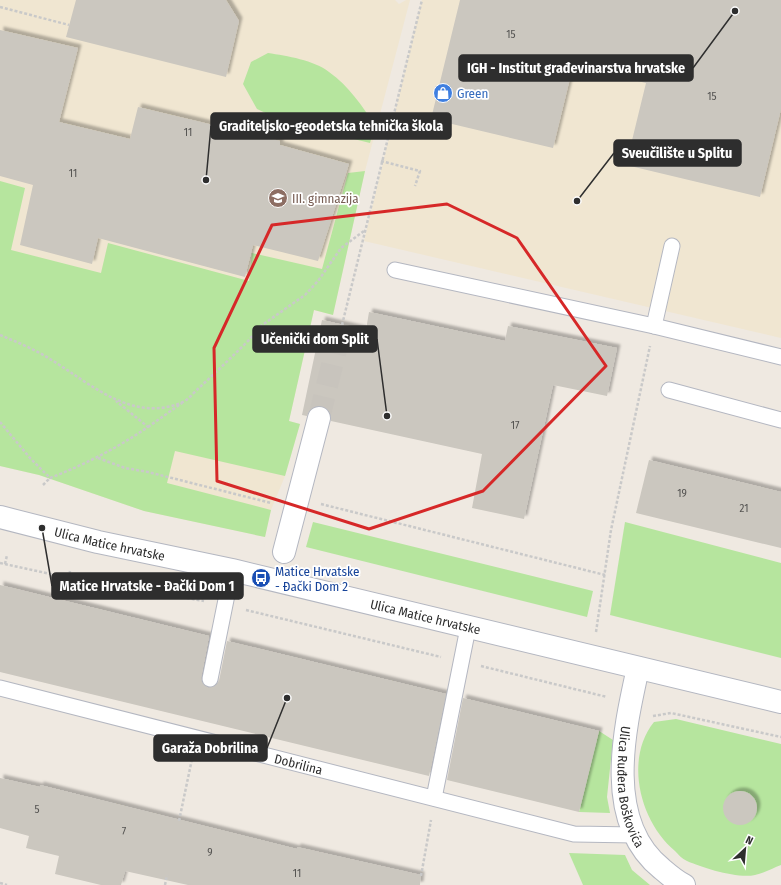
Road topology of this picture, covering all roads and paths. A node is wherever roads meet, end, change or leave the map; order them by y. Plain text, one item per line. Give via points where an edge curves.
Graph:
1 (422, 0) edge
2 (0, 7) edge
3 (69, 25) dead end
4 (381, 161) junction
5 (415, 186) dead end
6 (364, 231) junction
7 (672, 246) dead end
8 (395, 270) dead end
9 (342, 325) tunnel mouth
10 (654, 326) junction
11 (0, 335) edge
12 (781, 356) edge
13 (669, 390) dead end
14 (113, 400) junction
15 (184, 401) junction
16 (319, 418) tunnel mouth
17 (781, 420) edge
18 (0, 422) edge
19 (148, 426) junction
20 (98, 458) junction
21 (50, 478) junction
22 (43, 485) dead end
23 (296, 504) junction
24 (0, 517) edge
25 (284, 552) dead end
26 (7, 555) dead end
27 (0, 563) edge
28 (5, 564) junction
29 (232, 570) junction
30 (70, 571) dead end
31 (605, 575) junction
32 (69, 578) junction
33 (225, 606) junction
34 (598, 627) dead end
35 (468, 628) junction
36 (461, 662) junction
37 (638, 668) junction
38 (210, 679) dead end
39 (0, 688) edge
40 (781, 702) edge
41 (629, 710) junction
42 (781, 737) edge
43 (197, 738) junction
44 (434, 798) junction
45 (179, 821) dead end
46 (635, 835) junction
47 (167, 875) dead end
48 (421, 876) dead end
49 (0, 883) edge
50 (7, 885) edge
51 (165, 885) edge
52 (684, 885) edge

1 - 4 path
2 - 3 path
4 - 5 path via 420,172
4 - 6 path
6 - 9 path
6 - 15 path via 341,248 305,295 258,328 250,340
7 - 10 lane
8 - 10 lane
10 - 12 lane
10 - 31 path via 611,530
11 - 14 path via 50,359
13 - 17 lane
14 - 15 path via 146,408 159,408
14 - 19 path
15 - 19 path
16 - 23 street
18 - 21 path
19 - 20 path
20 - 21 path
20 - 23 path via 125,468
21 - 22 path
23 - 25 street
23 - 31 path
24 - 29 street, Ulica Matice hrvatske via 98,542
26 - 28 path
27 - 28 path
28 - 32 path
29 - 33 lane
29 - 35 street, Ulica Matice hrvatske
30 - 32 path
31 - 34 path
32 - 33 path
33 - 36 path
33 - 38 lane
35 - 36 lane
35 - 37 street, Ulica Matice hrvatske
36 - 41 path via 609,698
36 - 44 lane
37 - 40 street, Ulica Matice hrvatske
37 - 41 street, Ulica Ruđera Boškovića
39 - 43 lane, Dobrilina
41 - 42 path via 652,716 671,713
41 - 46 street, Ulica Ruđera Boškovića via 623,766 624,800
43 - 44 lane, Dobrilina
43 - 45 path
44 - 46 lane, Dobrilina via 574,834
44 - 48 path
46 - 52 street, Ulica Ruđera Boškovića via 651,860
47 - 51 path
49 - 50 path

